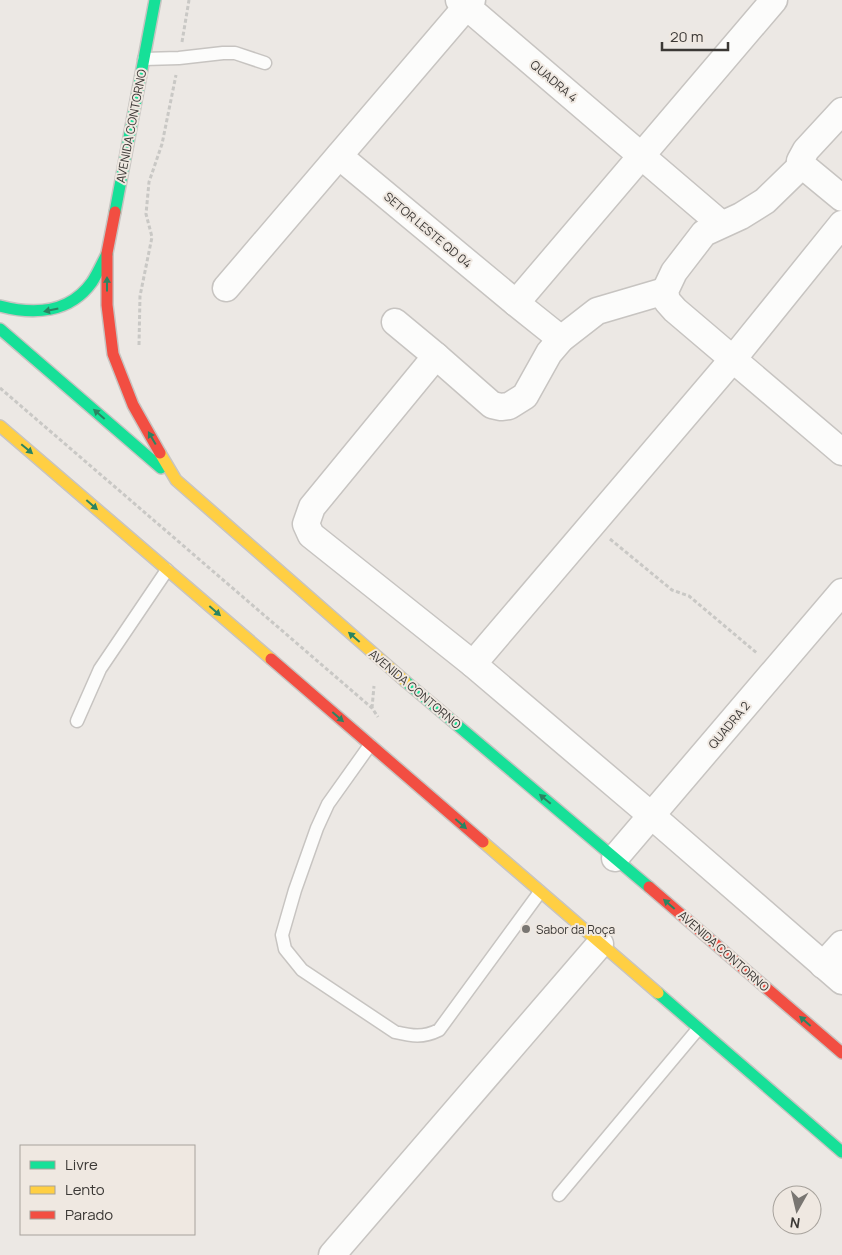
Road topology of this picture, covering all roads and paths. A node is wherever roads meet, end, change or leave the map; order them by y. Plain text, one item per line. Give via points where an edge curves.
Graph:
1 (156, 0) edge
2 (189, 0) edge
3 (774, 0) edge
4 (466, 2) edge
5 (179, 58) junction
6 (144, 59) junction
7 (265, 63) dead end
8 (842, 111) edge
9 (339, 156) junction
10 (642, 156) junction
11 (802, 165) junction
12 (842, 198) edge
13 (721, 224) junction
14 (842, 224) edge
15 (107, 253) junction
16 (226, 288) dead end
17 (665, 291) junction
18 (516, 303) junction
19 (0, 306) edge
20 (395, 322) dead end
21 (0, 329) edge
22 (560, 339) junction
23 (138, 352) dead end
24 (436, 356) junction
25 (733, 359) junction
26 (0, 388) edge
27 (0, 426) edge
28 (842, 452) edge
29 (176, 480) junction
30 (592, 525) junction
31 (167, 570) junction
32 (842, 592) edge
33 (376, 656) junction
34 (473, 664) junction
35 (776, 670) junction
36 (78, 721) dead end
37 (370, 745) junction
38 (652, 816) junction
39 (615, 858) junction
40 (540, 892) junction
41 (600, 944) junction
42 (842, 944) edge
43 (833, 973) edge
44 (698, 1029) junction
45 (842, 1053) edge
46 (842, 1152) edge
47 (559, 1196) dead end
48 (356, 1227) junction
49 (332, 1255) edge
50 (362, 1255) edge

1 - 6 main road, AVENIDA CONTORNO
2 - 5 path
3 - 10 street
4 - 9 street
4 - 10 street, QUADRA 4
5 - 6 lane
5 - 7 lane via 223,52
5 - 23 path via 162,144 149,182 146,214 152,237 140,296
6 - 15 main road, AVENIDA CONTORNO
8 - 11 street via 806,150 800,161
9 - 16 street
9 - 18 street, SETOR LESTE QD 04
10 - 13 street, QUADRA 4
10 - 18 street
11 - 12 street
11 - 13 street via 765,201 742,216
13 - 17 street via 704,233 674,272
14 - 25 street
15 -> 19 main road, AVENIDA CONTORNO via 92,283 59,308 40,312
29 -> 15 main road, AVENIDA CONTORNO via 133,405 112,354 107,305
17 - 22 street via 597,311
17 - 25 street via 675,310
18 - 22 street, SETOR LESTE QD 04
20 - 24 street
29 -> 21 main road
22 - 24 street via 524,396 509,406 492,405
24 - 34 street via 312,507 306,524 311,535 325,547
25 - 28 street
25 - 30 street
26 - 33 path via 372,708
27 -> 31 main road
33 -> 29 main road, AVENIDA CONTORNO
30 - 34 street
30 - 35 path via 672,590 689,596
31 - 36 lane via 100,669
31 -> 37 main road
32 - 35 street, QUADRA 2
39 -> 33 main road, AVENIDA CONTORNO
34 - 38 street
35 - 38 street, QUADRA 2
37 -> 40 main road
37 - 40 lane via 328,804 316,828 295,890 282,935 285,950 302,970 395,1032 410,1036 428,1035 439,1030
38 - 39 street, QUADRA 2
38 - 43 street
45 -> 39 main road, AVENIDA CONTORNO
40 - 41 main road
41 - 44 main road
41 - 48 street
42 - 43 street
44 - 46 main road
44 - 47 lane
48 - 49 street
48 - 50 street

